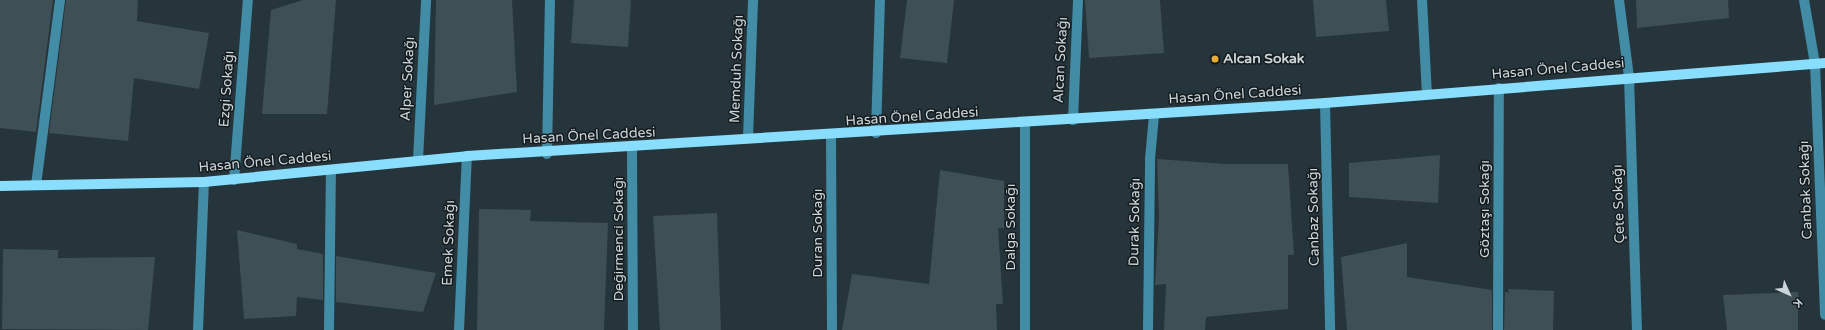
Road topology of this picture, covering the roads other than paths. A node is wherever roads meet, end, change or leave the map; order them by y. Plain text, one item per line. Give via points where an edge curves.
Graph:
1 (60, 0) edge
2 (248, 0) edge
3 (426, 0) edge
4 (550, 0) edge
5 (753, 0) edge
6 (880, 0) edge
7 (1078, 0) edge
8 (1422, 0) edge
9 (1619, 0) edge
10 (1804, 0) edge
11 (1820, 64) edge
12 (1628, 77) junction
13 (1499, 88) junction
14 (1426, 94) junction
15 (1326, 104) junction
16 (1154, 115) junction
17 (1073, 120) junction
18 (1024, 124) junction
19 (876, 133) junction
20 (831, 136) junction
21 (748, 138) junction
22 (632, 148) junction
23 (547, 154) junction
24 (467, 156) junction
25 (418, 160) junction
26 (331, 171) junction
27 (234, 180) junction
28 (204, 182) junction
29 (36, 185) junction
30 (0, 186) edge
31 (1825, 315) edge
32 (198, 330) edge
33 (330, 330) edge
34 (459, 330) edge
35 (633, 330) edge
36 (832, 330) edge
37 (1025, 330) edge
38 (1148, 330) edge
39 (1330, 330) edge
40 (1498, 330) edge
41 (1636, 330) edge

1 - 29 street
2 - 27 street, Ezgi Sokağı
3 - 25 street, Alper Sokağı
4 - 23 street
5 - 21 street, Memduh Sokağı
6 - 19 street
7 - 17 street, Alcan Sokağı
8 - 14 street
9 - 12 street, Çete Sokağı
10 - 11 street, Canbak Sokağı
11 - 12 main road, Hasan Önel Caddesi
11 - 31 street, Canbak Sokağı
12 - 13 main road, Hasan Önel Caddesi
12 - 41 street, Çete Sokağı
13 - 14 main road, Hasan Önel Caddesi
13 - 40 street, Göztaşı Sokağı
14 - 15 main road, Hasan Önel Caddesi
15 - 16 main road, Hasan Önel Caddesi
15 - 39 street, Canbaz Sokağı
16 - 17 main road, Hasan Önel Caddesi
16 - 38 street, Durak Sokağı via 1150,159
17 - 18 main road, Hasan Önel Caddesi
18 - 19 main road, Hasan Önel Caddesi
18 - 37 street, Dalga Sokağı
19 - 20 main road, Hasan Önel Caddesi
20 - 21 main road, Hasan Önel Caddesi
20 - 36 street, Duran Sokağı
21 - 22 main road, Hasan Önel Caddesi
22 - 23 main road, Hasan Önel Caddesi
22 - 35 street, Değirmenci Sokağı
23 - 24 main road, Hasan Önel Caddesi
24 - 25 main road, Hasan Önel Caddesi
24 - 34 street, Emek Sokağı
25 - 26 main road, Hasan Önel Caddesi
26 - 27 main road, Hasan Önel Caddesi
26 - 33 street
27 - 28 main road, Hasan Önel Caddesi
28 - 29 main road, Hasan Önel Caddesi
28 - 32 street
29 - 30 main road, Hasan Önel Caddesi

